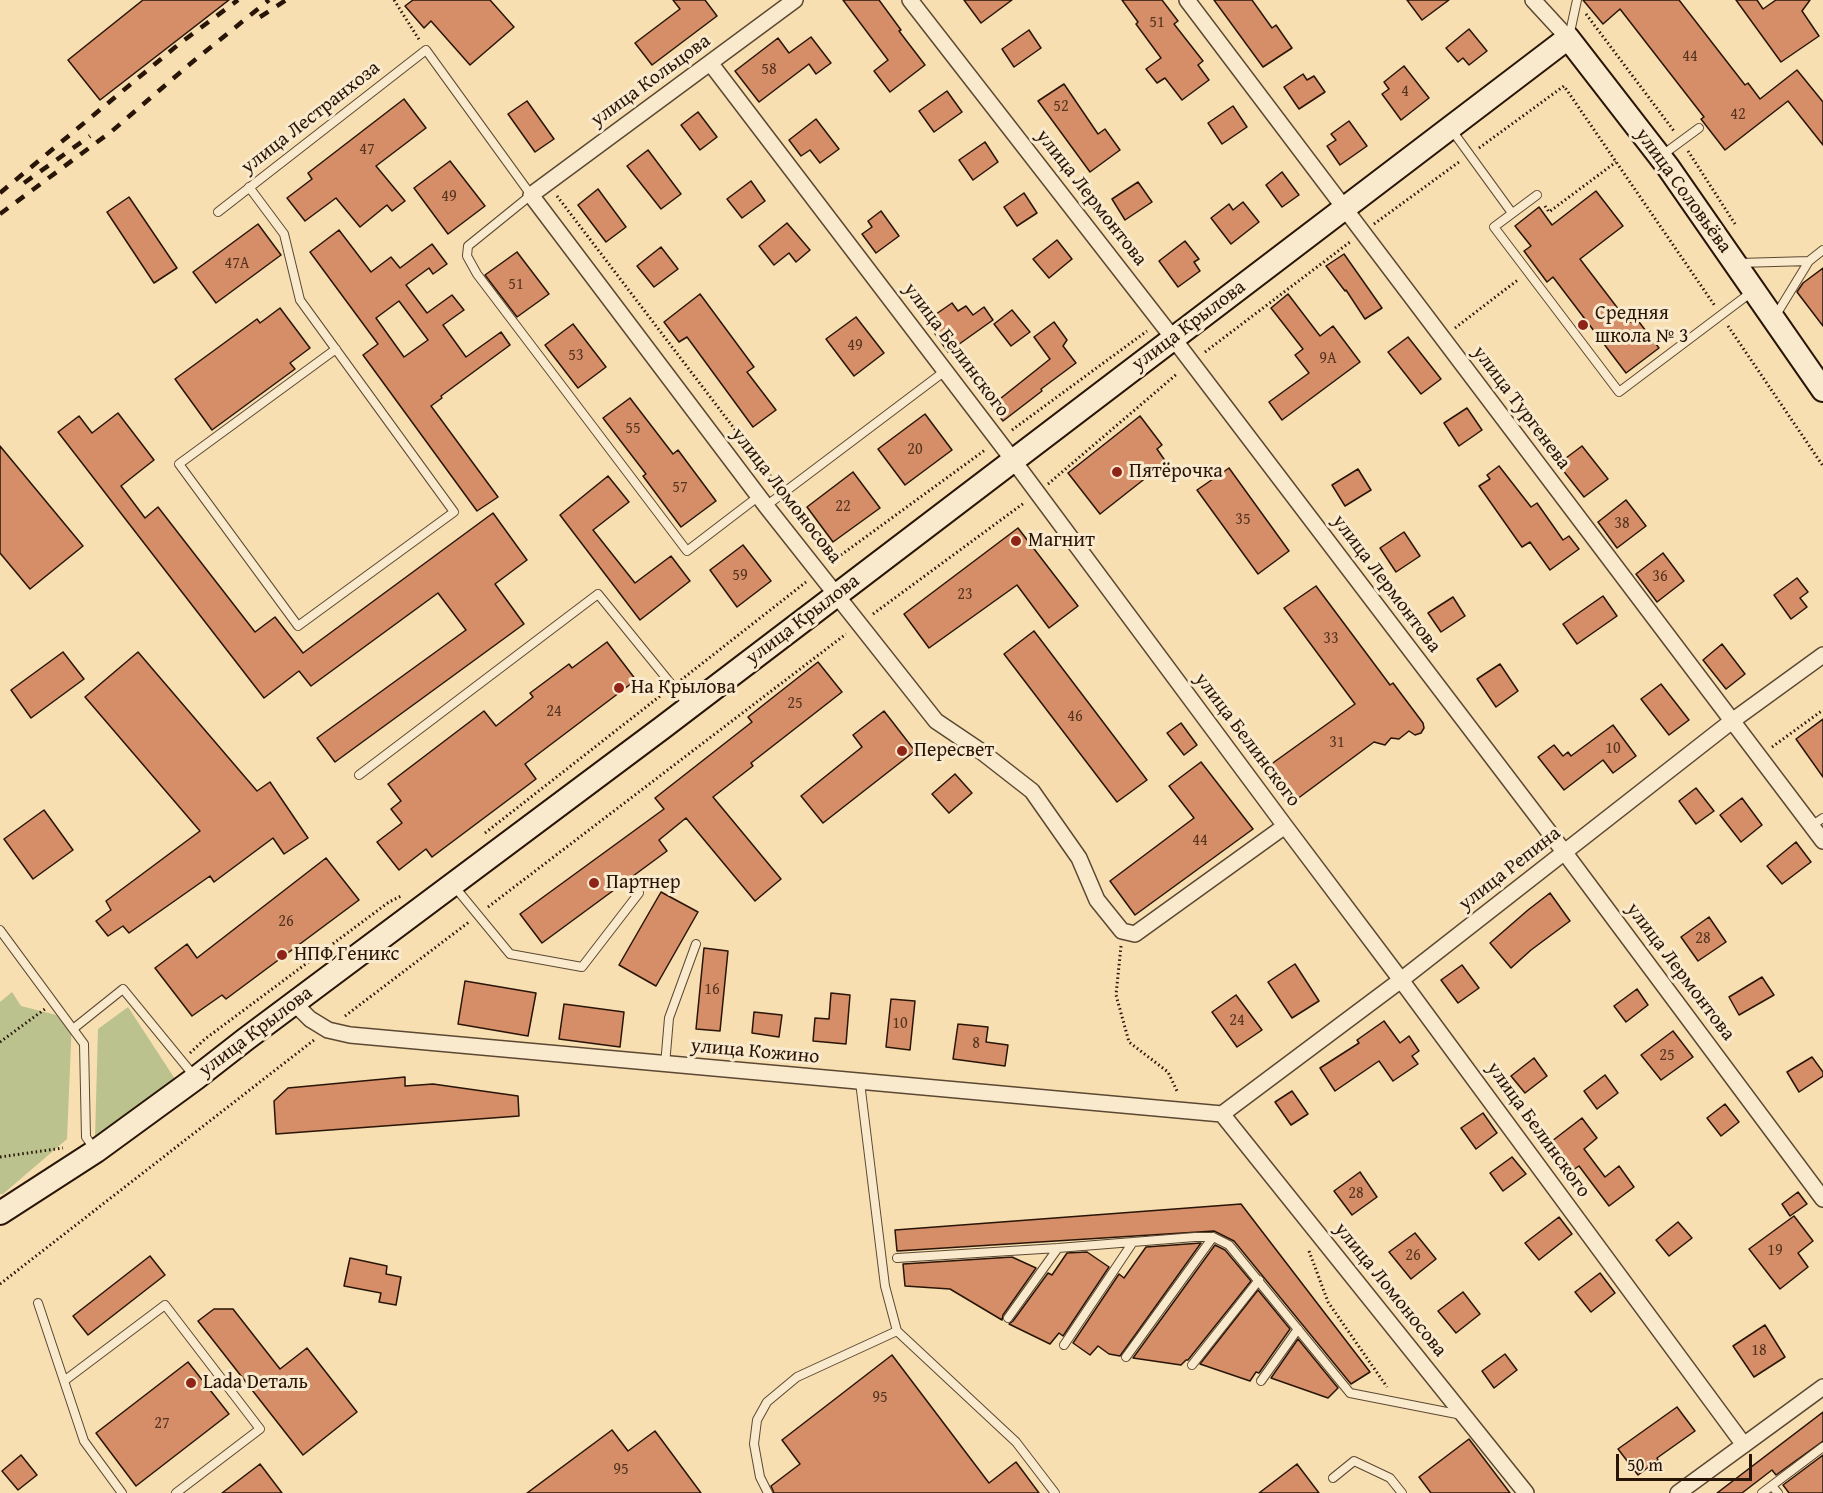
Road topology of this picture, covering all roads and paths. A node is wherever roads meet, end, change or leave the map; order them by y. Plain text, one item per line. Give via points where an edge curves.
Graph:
1 (394, 0) edge
2 (795, 0) edge
3 (910, 0) edge
4 (1188, 0) edge
5 (1533, 0) edge
6 (1576, 0) edge
7 (1568, 38) junction
8 (426, 50) junction
9 (711, 64) junction
10 (1450, 128) junction
11 (1699, 128) dead end
12 (1682, 141) junction
13 (1469, 155) junction
14 (1660, 156) junction
15 (1616, 162) junction
16 (547, 184) junction
17 (249, 187) junction
18 (531, 195) junction
19 (1537, 195) joint
20 (1344, 208) junction
21 (218, 212) dead end
22 (1512, 213) junction
23 (1739, 232) dead end
24 (1362, 233) junction
25 (1823, 250) edge
26 (1809, 261) junction
27 (1735, 263) junction
28 (1526, 273) dead end
29 (1754, 290) junction
30 (1721, 315) junction
31 (1773, 318) junction
32 (1173, 338) junction
33 (1442, 338) junction
34 (336, 349) junction
35 (1191, 363) junction
36 (945, 370) junction
37 (1823, 390) edge
38 (1013, 460) junction
39 (1823, 466) edge
40 (777, 485) dead end
41 (1038, 493) junction
42 (784, 494) dead end
43 (763, 501) junction
44 (834, 560) dead end
45 (819, 572) junction
46 (837, 594) junction
47 (859, 624) junction
48 (1823, 655) edge
49 (673, 686) junction
50 (690, 707) junction
51 (1823, 710) edge
52 (1732, 722) junction
53 (1759, 757) junction
54 (359, 775) dead end
55 (1817, 822) edge
56 (1285, 826) junction
57 (480, 837) dead end
58 (1823, 841) edge
59 (1565, 853) junction
60 (453, 885) junction
61 (639, 892) dead end
62 (407, 894) dead end
63 (478, 915) junction
64 (0, 930) edge
65 (1122, 931) junction
66 (696, 944) dead end
67 (1401, 980) junction
68 (54, 1003) junction
69 (294, 1003) junction
70 (73, 1029) junction
71 (328, 1030) junction
72 (0, 1042) edge
73 (665, 1065) junction
74 (189, 1070) junction
75 (860, 1082) junction
76 (1186, 1111) junction
77 (1222, 1114) junction
78 (91, 1144) junction
79 (0, 1157) edge
80 (1823, 1199) edge
81 (0, 1213) edge
82 (1213, 1238) junction
83 (1133, 1242) junction
84 (1058, 1248) junction
85 (1308, 1248) dead end
86 (897, 1258) dead end
87 (1259, 1280) junction
88 (0, 1284) edge
89 (38, 1303) dead end
90 (1008, 1318) dead end
91 (1298, 1329) junction
92 (897, 1331) junction
93 (1064, 1345) dead end
94 (1126, 1357) dead end
95 (1192, 1365) dead end
96 (1261, 1380) dead end
97 (64, 1381) junction
98 (1823, 1387) edge
99 (1396, 1401) junction
100 (1463, 1415) junction
101 (1744, 1445) junction
102 (1823, 1447) edge
103 (1333, 1478) dead end
104 (1772, 1485) junction
105 (122, 1493) edge
106 (176, 1493) edge
107 (768, 1493) edge
108 (1055, 1493) edge
109 (1402, 1493) edge
110 (1526, 1493) edge
111 (1678, 1493) edge
112 (1762, 1493) edge
113 (1778, 1493) edge

1 - 8 path
2 - 9 street, улица Кольцова
3 - 32 street, улица Лермонтова
4 - 20 street, улица Тургенева
5 - 7 street, улица Соловьёва
6 - 7 lane
6 - 12 path
7 - 10 main road, улица Крылова
7 - 14 main road, улица Соловьёва
8 - 17 lane, улица Лестранхоза
8 - 18 lane, улица Ломоносова
9 - 16 street, улица Кольцова
9 - 36 street, улица Белинского
10 - 13 lane
10 - 20 main road, улица Крылова
11 - 12 lane
12 - 14 lane
12 - 23 path
13 - 15 path via 1564,86
13 - 22 lane
13 - 24 path
14 - 27 main road, улица Соловьёва
15 - 19 path via 1549,212
15 - 30 path
16 - 18 street, улица Кольцова
16 - 40 path
17 - 21 lane, улица Лестранхоза
17 - 34 lane via 284,234 300,300
18 - 43 street, улица Ломоносова
18 - 43 lane via 468,246 467,256 687,551
19 - 22 lane
20 - 24 street, улица Тургенева
20 - 32 main road, улица Крылова
22 - 30 lane via 1494,226 1619,392
24 - 33 street, улица Тургенева
24 - 35 path
25 - 26 lane
26 - 27 lane
26 - 31 lane
27 - 29 main road, улица Соловьёва
28 - 33 path
29 - 30 lane
29 - 31 main road, улица Соловьёва
30 - 39 path
31 - 37 main road, улица Соловьёва
32 - 35 street, улица Лермонтова
32 - 38 main road, улица Крылова
33 - 52 street, улица Тургенева
34 - 34 lane via 454,512 298,626 179,464
35 - 41 path
35 - 59 street, улица Лермонтова
36 - 38 street, улица Белинского
36 - 43 lane
38 - 41 street, улица Белинского
38 - 46 main road, улица Крылова
41 - 47 path
41 - 56 street, улица Белинского
42 - 44 path
43 - 45 street, улица Ломоносова
45 - 46 street, улица Ломоносова
45 - 49 path
46 - 47 street, улица Ломоносова
46 - 50 main road, улица Крылова
47 - 63 path
47 - 65 street, улица Ломоносова via 936,721 1032,791 1079,858 1097,900
48 - 52 street, улица Репина
49 - 50 lane
49 - 54 lane via 598,594
49 - 57 path
50 - 60 main road, улица Крылова
51 - 53 path
52 - 53 street, улица Тургенева
52 - 59 street, улица Репина
53 - 55 street, улица Тургенева
55 - 58 street, улица Тургенева
56 - 65 street via 1135,934
56 - 67 street, улица Белинского
59 - 67 street, улица Репина
59 - 80 street, улица Лермонтова
60 - 63 lane
60 - 69 main road, улица Крылова
61 - 63 lane via 582,967 510,954
62 - 74 path via 389,902 205,1039
63 - 71 path
64 - 68 lane
65 - 76 path via 1116,995 1129,1042 1168,1072
66 - 73 lane via 669,1018
67 - 77 street, улица Репина
67 - 101 street, улица Белинского
68 - 70 lane
68 - 72 path
69 - 71 street, улица Кожино
69 - 74 main road, улица Крылова
70 - 74 lane via 123,989
70 - 78 lane via 84,1044
71 - 73 street, улица Кожино
71 - 88 path
73 - 75 street, улица Кожино
74 - 78 main road, улица Крылова
75 - 76 street, улица Кожино
75 - 92 lane via 885,1286
76 - 77 street, улица Кожино
77 - 100 street, улица Ломоносова
78 - 79 path
78 - 81 main road, улица Крылова
82 - 83 lane
82 - 87 lane via 1229,1245
82 - 94 lane
83 - 84 lane
83 - 93 lane
84 - 86 lane
84 - 90 lane
85 - 99 path via 1328,1302
87 - 91 lane
87 - 95 lane
89 - 97 lane
91 - 96 lane
91 - 99 lane via 1350,1393
92 - 107 lane via 797,1377 767,1402 757,1420 754,1444 760,1477
92 - 108 lane via 1016,1442
97 - 105 lane via 84,1441
97 - 106 lane via 165,1305 260,1429
98 - 101 street
99 - 100 lane
100 - 110 street, улица Ломоносова
101 - 111 street
102 - 104 lane
103 - 109 lane via 1354,1461 1390,1478
104 - 112 lane
104 - 113 lane

